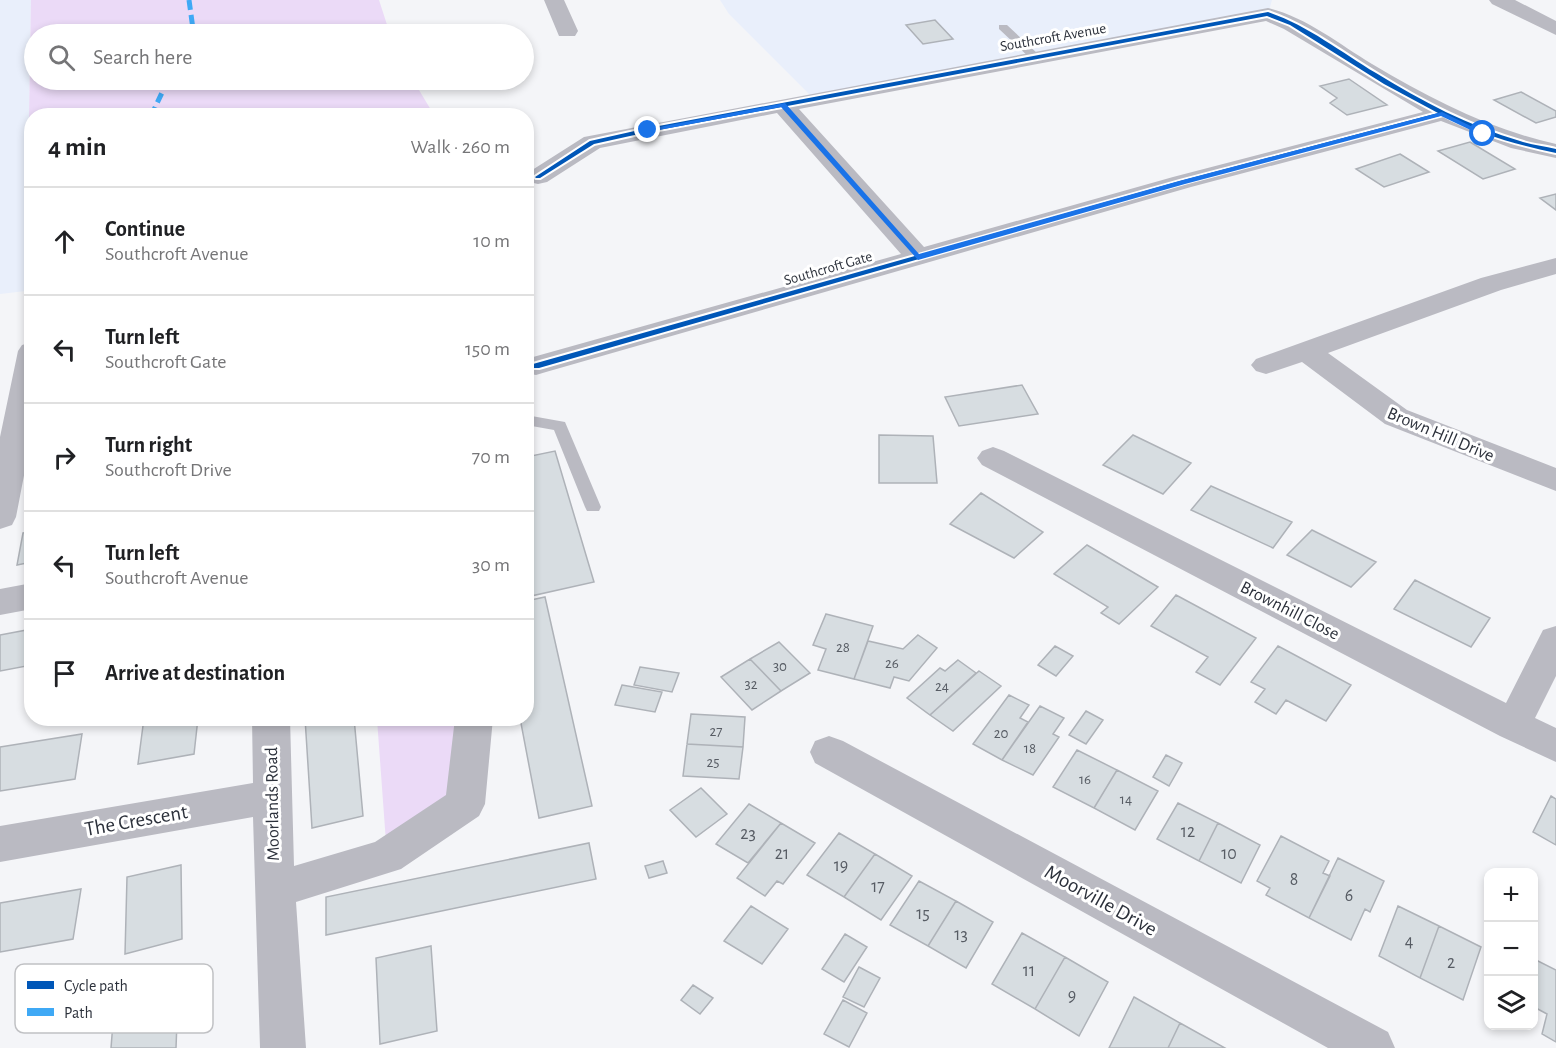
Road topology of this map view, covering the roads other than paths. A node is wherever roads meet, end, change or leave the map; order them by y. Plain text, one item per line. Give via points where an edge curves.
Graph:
1 (554, 0) edge
2 (1499, 0) edge
3 (1003, 27) dead end
4 (1556, 29) edge
5 (567, 31) dead end
6 (1034, 56) junction
7 (783, 105) junction
8 (1442, 114) junction
9 (1556, 151) edge
10 (541, 179) edge
11 (918, 257) junction
12 (1556, 266) edge
13 (1306, 351) junction
14 (1266, 365) dead end
15 (536, 366) dead end
16 (24, 392) edge
17 (534, 421) edge
18 (993, 458) dead end
19 (1556, 480) edge
20 (593, 507) dead end
21 (0, 517) edge
22 (24, 598) edge
23 (0, 602) edge
24 (1556, 640) edge
25 (1513, 725) junction
26 (271, 726) edge
27 (473, 726) edge
28 (1556, 746) edge
29 (829, 752) dead end
30 (271, 797) junction
31 (0, 844) edge
32 (274, 890) junction
33 (283, 1048) edge
34 (1372, 1048) edge

1 - 5 street
2 - 4 street
3 - 6 lane
6 - 7 street, Southcroft Avenue
6 - 8 street, Southcroft Avenue via 1268,14 1292,24
7 - 10 street, Southcroft Avenue via 592,142
7 - 11 street
8 - 9 street, Southcroft Avenue via 1483,134 1525,147
8 - 11 street, Southcroft Gate
11 - 15 street, Southcroft Gate via 651,346
12 - 13 street via 1491,284
13 - 14 street
13 - 19 street, Brown Hill Drive via 1396,417
16 - 21 street
17 - 20 lane via 560,426
18 - 25 street, Brownhill Close via 1034,464
22 - 23 street
24 - 25 street
25 - 28 street, Brownhill Close
26 - 30 street, Moorlands Road
27 - 32 street, Moorlands Road via 465,804 387,856
29 - 34 street, Moorville Drive
30 - 31 street, The Crescent
30 - 32 street, Moorlands Road
32 - 33 street, Moorlands Road

